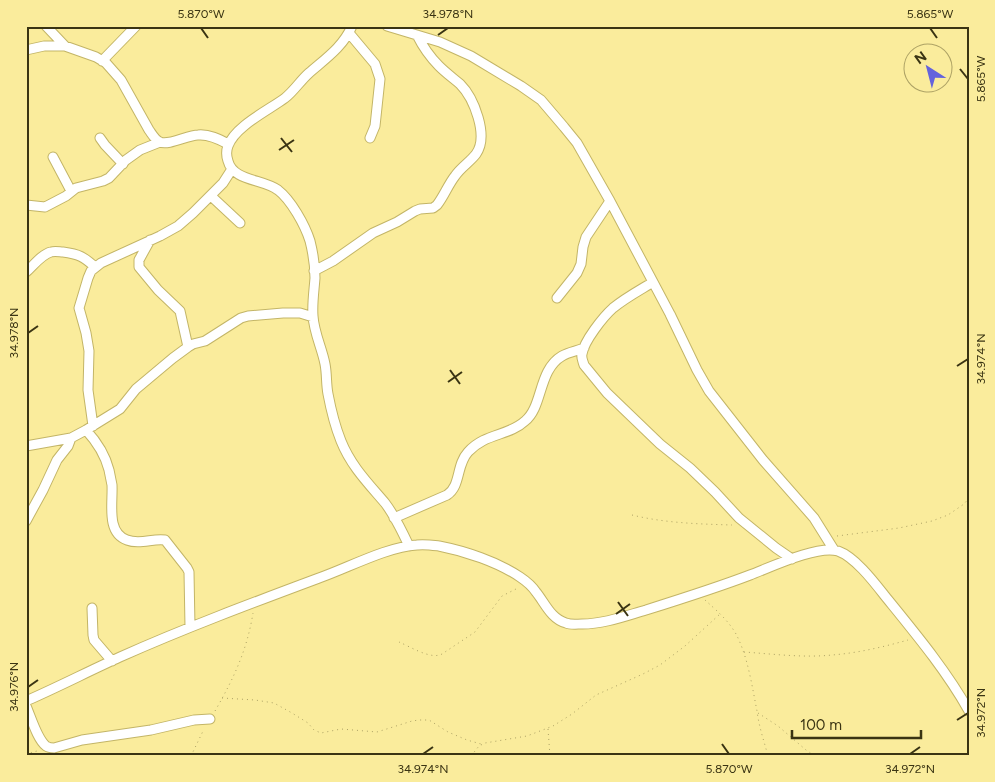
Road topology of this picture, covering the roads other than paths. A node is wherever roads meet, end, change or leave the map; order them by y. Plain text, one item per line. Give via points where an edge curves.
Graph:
1 (46, 26) edge
2 (136, 26) edge
3 (387, 26) edge
4 (350, 30) edge
5 (417, 35) junction
6 (65, 46) junction
7 (26, 50) edge
8 (102, 61) junction
9 (100, 138) dead end
10 (370, 138) dead end
11 (160, 142) junction
12 (228, 144) junction
13 (53, 157) dead end
14 (123, 164) junction
15 (232, 169) junction
16 (71, 191) junction
17 (211, 196) junction
18 (610, 201) junction
19 (26, 205) edge
20 (240, 223) dead end
21 (150, 240) junction
22 (96, 267) junction
23 (314, 271) junction
24 (26, 272) edge
25 (653, 282) junction
26 (557, 298) dead end
27 (313, 317) junction
28 (188, 346) junction
29 (584, 348) junction
30 (89, 428) junction
31 (71, 438) junction
32 (26, 446) edge
33 (394, 518) junction
34 (26, 521) edge
35 (409, 546) junction
36 (834, 550) junction
37 (792, 559) junction
38 (92, 608) dead end
39 (190, 627) junction
40 (112, 661) junction
41 (26, 701) edge
42 (26, 706) edge
43 (969, 711) edge
44 (210, 719) road end

1 - 6 street
2 - 8 street
3 - 5 street
4 - 10 street via 375,64 380,79 375,126
4 - 12 street via 338,47 286,98 247,124
5 - 18 street via 471,56 540,100 577,143
5 - 23 street via 432,58 470,97 481,130 481,144 437,205 415,211
6 - 7 street
6 - 8 street
8 - 11 street via 122,80 149,130
9 - 14 street
11 - 12 street via 199,135
11 - 14 street via 143,148
12 - 15 street via 227,155
13 - 16 street
14 - 16 street via 103,181
15 - 17 street
15 - 23 street via 272,187 287,200 306,229
16 - 19 street via 45,207
17 - 20 street
17 - 21 street via 178,226
18 - 25 street
18 - 26 street via 586,237 577,273
21 - 22 street
21 - 28 street via 139,260 139,267 180,311
22 - 24 street via 78,254 50,252
22 - 30 street via 88,278 79,308 88,345
23 - 27 street
25 - 29 street via 614,307 600,321
25 - 36 street via 709,391 814,518
27 - 28 street via 300,313 248,316 204,341
27 - 33 street via 325,363 333,418 342,443 362,478
28 - 30 street via 136,389 120,409
29 - 33 street via 563,355 554,363 527,420 516,428 483,440 468,452 451,492
29 - 37 street via 584,365 607,393 748,526
30 - 31 street
30 - 39 street via 107,463 112,484 112,522 116,532 134,542 165,540 187,568
31 - 32 street
31 - 34 street
33 - 35 street
35 - 37 street via 426,544 459,551 511,571 528,583 561,621 572,624 595,624 699,594
35 - 39 street
36 - 37 street via 821,550
36 - 43 street via 856,562 918,636
38 - 40 street via 94,640
39 - 40 street
40 - 41 street
42 - 44 street via 46,746 54,748 82,740

